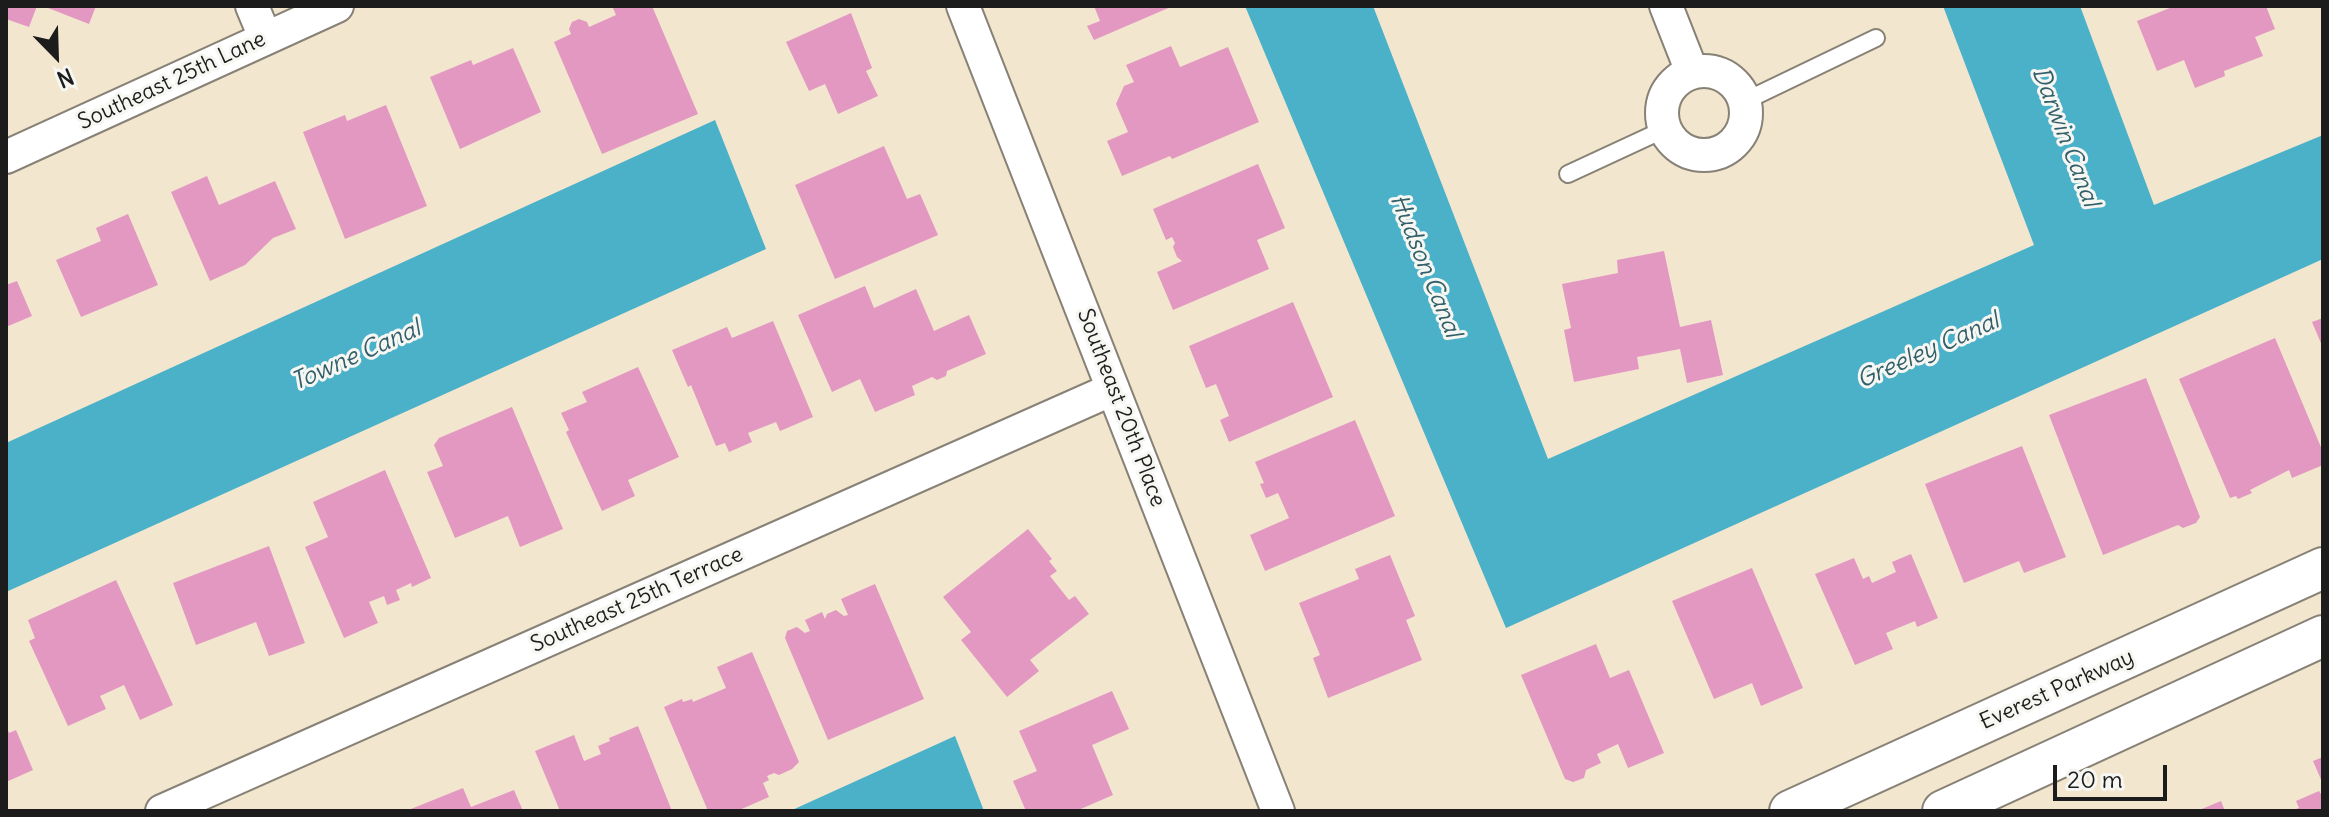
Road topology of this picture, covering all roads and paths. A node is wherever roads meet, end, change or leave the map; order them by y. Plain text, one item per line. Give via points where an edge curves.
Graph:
1 (252, 6) edge
2 (337, 6) edge
3 (963, 6) edge
4 (1666, 6) edge
5 (265, 37) junction
6 (1876, 38) dead end
7 (1692, 72) junction
8 (1745, 101) junction
9 (1665, 129) junction
10 (6, 157) edge
11 (1568, 174) dead end
12 (1113, 389) junction
13 (2323, 568) edge
14 (2323, 636) edge
15 (162, 811) edge
16 (1278, 811) edge
17 (1790, 811) edge
18 (1943, 811) edge

1 - 5 street
2 - 5 street, Southeast 25th Lane
3 - 12 street, Southeast 20th Place
4 - 7 street
5 - 10 street, Southeast 25th Lane
6 - 8 lane
7 - 8 street via 1730,79
7 - 9 street via 1679,79 1663,102
8 - 9 street via 1744,129 1725,150 1712,155 1684,150
9 - 11 lane
12 - 15 street, Southeast 25th Terrace
12 - 16 street, Southeast 20th Place
13 - 17 street, Everest Parkway
14 - 18 street

